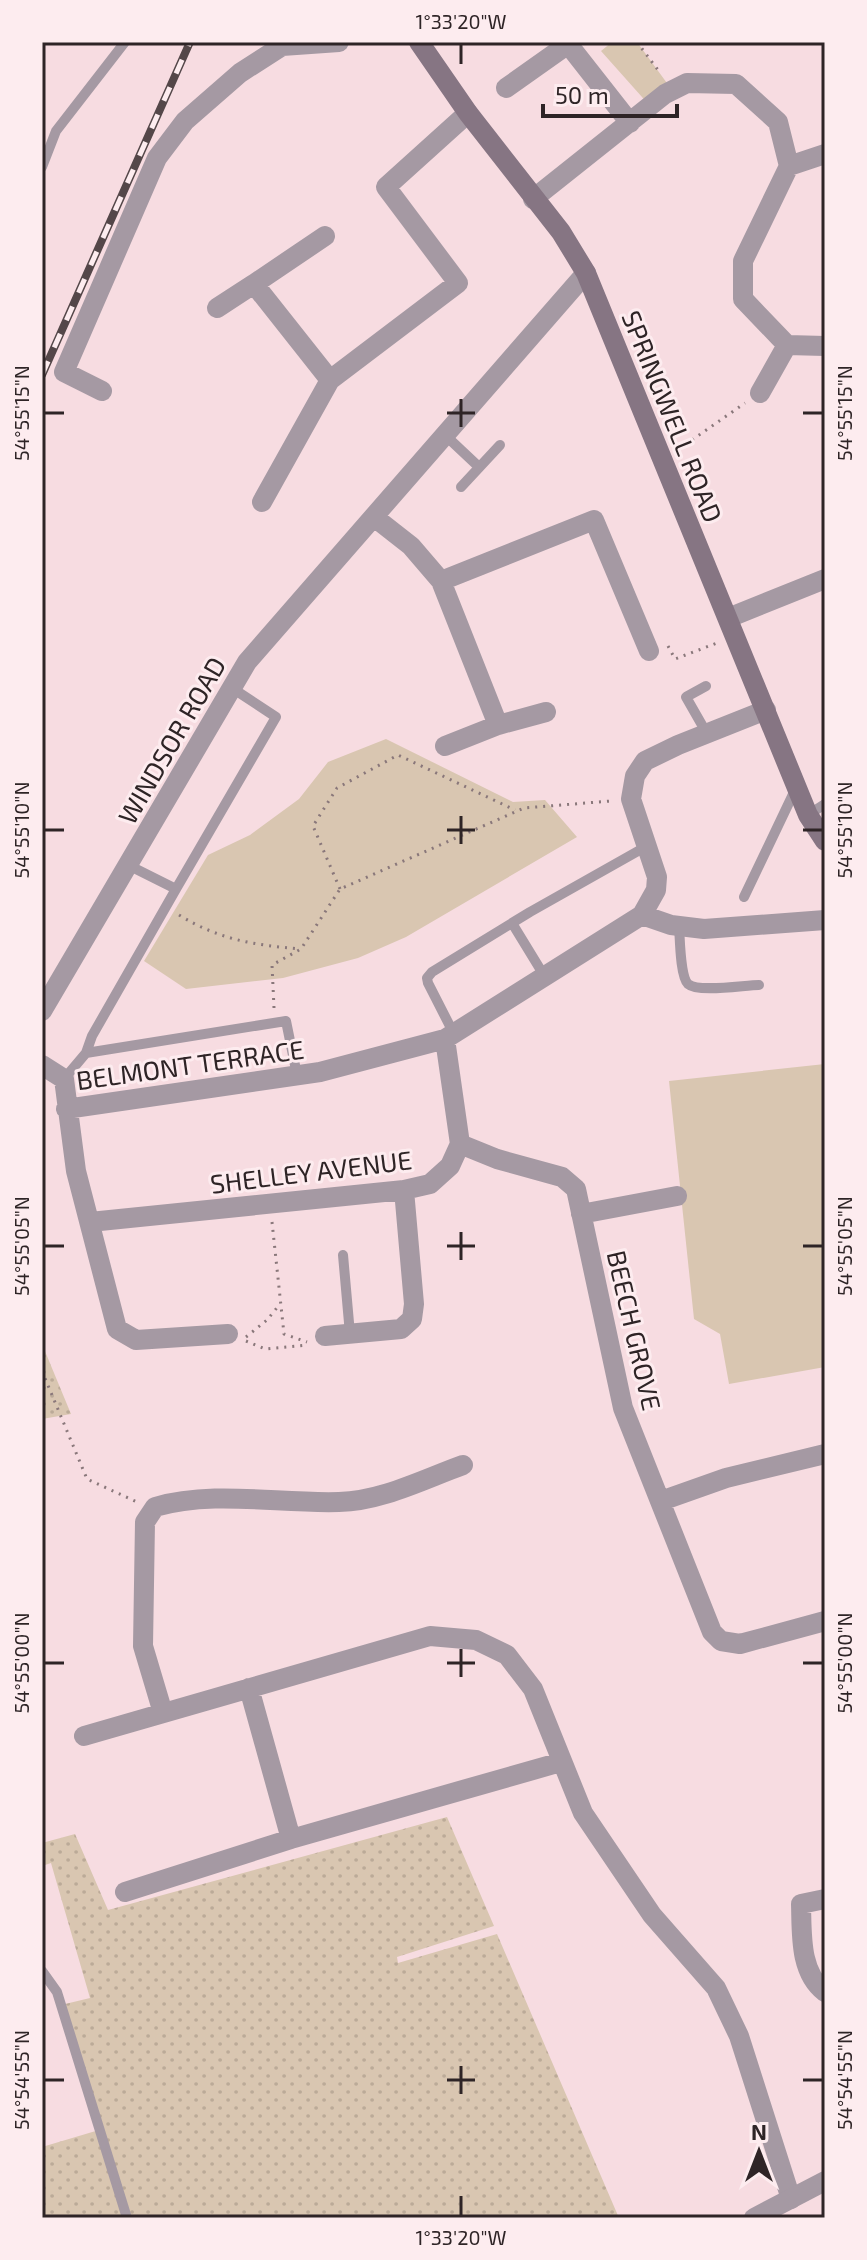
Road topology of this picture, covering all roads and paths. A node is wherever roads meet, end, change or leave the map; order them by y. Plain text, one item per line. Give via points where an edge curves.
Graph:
1 (125, 42) edge
2 (339, 42) edge
3 (419, 42) edge
4 (637, 42) edge
5 (569, 43) edge
6 (506, 88) dead end
7 (672, 90) junction
8 (468, 113) junction
9 (630, 123) junction
10 (825, 154) edge
11 (789, 166) junction
12 (42, 167) edge
13 (533, 199) junction
14 (325, 236) dead end
15 (586, 273) junction
16 (254, 284) junction
17 (217, 308) dead end
18 (787, 345) junction
19 (825, 346) edge
20 (330, 380) junction
21 (102, 391) dead end
22 (760, 393) joint
23 (445, 435) junction
24 (500, 445) dead end
25 (664, 462) junction
26 (479, 467) junction
27 (461, 487) dead end
28 (262, 502) dead end
29 (374, 517) junction
30 (825, 579) edge
31 (441, 581) junction
32 (732, 627) junction
33 (649, 651) joint
34 (706, 686) dead end
35 (232, 688) junction
36 (766, 710) junction
37 (546, 712) dead end
38 (498, 725) junction
39 (706, 732) junction
40 (445, 746) dead end
41 (796, 786) junction
42 (631, 799) junction
43 (817, 809) edge
44 (517, 811) junction
45 (825, 841) edge
46 (647, 846) junction
47 (128, 865) junction
48 (176, 889) junction
49 (340, 889) junction
50 (744, 897) dead end
51 (165, 906) junction
52 (642, 915) junction
53 (825, 920) edge
54 (512, 923) junction
55 (679, 926) junction
56 (301, 949) junction
57 (545, 977) junction
58 (759, 985) dead end
59 (42, 1011) edge
60 (275, 1022) junction
61 (450, 1036) junction
62 (86, 1053) junction
63 (42, 1065) edge
64 (297, 1075) junction
65 (64, 1079) junction
66 (66, 1109) junction
67 (460, 1144) junction
68 (404, 1190) junction
69 (677, 1196) dead end
70 (270, 1203) junction
71 (581, 1214) junction
72 (90, 1222) junction
73 (343, 1255) dead end
74 (280, 1304) junction
75 (228, 1334) dead end
76 (350, 1334) junction
77 (325, 1336) dead end
78 (42, 1371) edge
79 (825, 1454) edge
80 (463, 1465) dead end
81 (661, 1501) junction
82 (153, 1510) junction
83 (825, 1621) edge
84 (249, 1688) junction
85 (163, 1713) junction
86 (84, 1736) dead end
87 (561, 1762) junction
88 (291, 1839) junction
89 (125, 1892) dead end
90 (825, 1899) edge
91 (42, 1971) edge
92 (825, 1992) edge
93 (825, 2181) edge
94 (791, 2199) junction
95 (127, 2218) edge
96 (754, 2218) edge

1 - 12 lane via 56,131
2 - 21 street via 282,46 240,73 185,121 157,158 64,372
3 - 8 main road, SPRINGWELL ROAD
4 - 7 path
5 - 6 street
5 - 9 street
7 - 9 street
7 - 11 street via 687,83 736,84 778,122
8 - 13 main road, SPRINGWELL ROAD
8 - 20 street via 386,187 458,283
9 - 13 street
10 - 11 street
11 - 18 street via 743,261 743,299
13 - 15 main road, SPRINGWELL ROAD
14 - 16 street
15 - 23 street, WINDSOR ROAD
15 - 25 main road, SPRINGWELL ROAD
16 - 17 street
16 - 20 street
18 - 19 street
18 - 22 street
20 - 28 street
22 - 25 path
23 - 26 lane
23 - 29 street, WINDSOR ROAD
24 - 26 lane
25 - 32 main road, SPRINGWELL ROAD
26 - 27 lane
29 - 31 street via 411,546
29 - 35 street, WINDSOR ROAD via 247,662
30 - 32 street
31 - 33 street via 594,520
31 - 38 street
32 - 33 path via 675,659 670,646
32 - 36 main road, SPRINGWELL ROAD
34 - 39 lane via 686,697
35 - 47 street, WINDSOR ROAD
35 - 48 lane via 276,717
36 - 39 street
36 - 41 main road, SPRINGWELL ROAD
37 - 38 street
38 - 40 street
39 - 42 street via 645,761 635,776
41 - 43 main road, SPRINGWELL ROAD
41 - 50 lane
42 - 44 path
42 - 46 street
43 - 45 main road, SPRINGWELL ROAD
44 - 49 path
44 - 49 path via 398,755 337,788 313,826
46 - 52 street via 657,877
46 - 54 lane
47 - 48 lane
47 - 59 street, WINDSOR ROAD
48 - 51 lane
49 - 56 path
51 - 56 path via 197,926 250,944
51 - 62 lane
52 - 55 street
52 - 57 street, BELMONT TERRACE
53 - 55 street via 704,929
54 - 57 lane
54 - 61 lane via 427,978
55 - 58 lane via 690,986
56 - 60 path via 272,965
57 - 61 street, BELMONT TERRACE
60 - 62 lane
60 - 64 lane via 286,1021
61 - 64 street, BELMONT TERRACE
61 - 67 street
62 - 65 lane
63 - 65 street
64 - 66 street, BELMONT TERRACE
65 - 66 street
66 - 72 street
67 - 68 street, SHELLEY AVENUE via 450,1166 430,1184
67 - 71 street, BEECH GROVE via 562,1177 576,1189
68 - 70 street, SHELLEY AVENUE
68 - 76 street via 412,1319 401,1329
69 - 71 street
70 - 72 street, SHELLEY AVENUE
70 - 74 path
71 - 81 street, BEECH GROVE via 623,1408
72 - 75 street via 117,1329 136,1340
73 - 76 lane
74 - 74 path via 284,1334 314,1345 265,1349 243,1340
76 - 77 street
78 - 82 path via 87,1479
79 - 81 street via 726,1478
80 - 82 street via 379,1496 342,1502 201,1499
81 - 83 street, BEECH GROVE via 712,1632 721,1641 740,1644
82 - 85 street via 145,1522 143,1646
84 - 85 street
84 - 87 street via 430,1636 476,1640 507,1655 533,1689
84 - 88 street
85 - 86 street
87 - 88 street
87 - 94 street via 583,1813 652,1915 716,1988 739,2036
88 - 89 street
90 - 92 street via 801,1904 803,1955
91 - 95 lane via 57,1992
93 - 94 street
94 - 96 street

